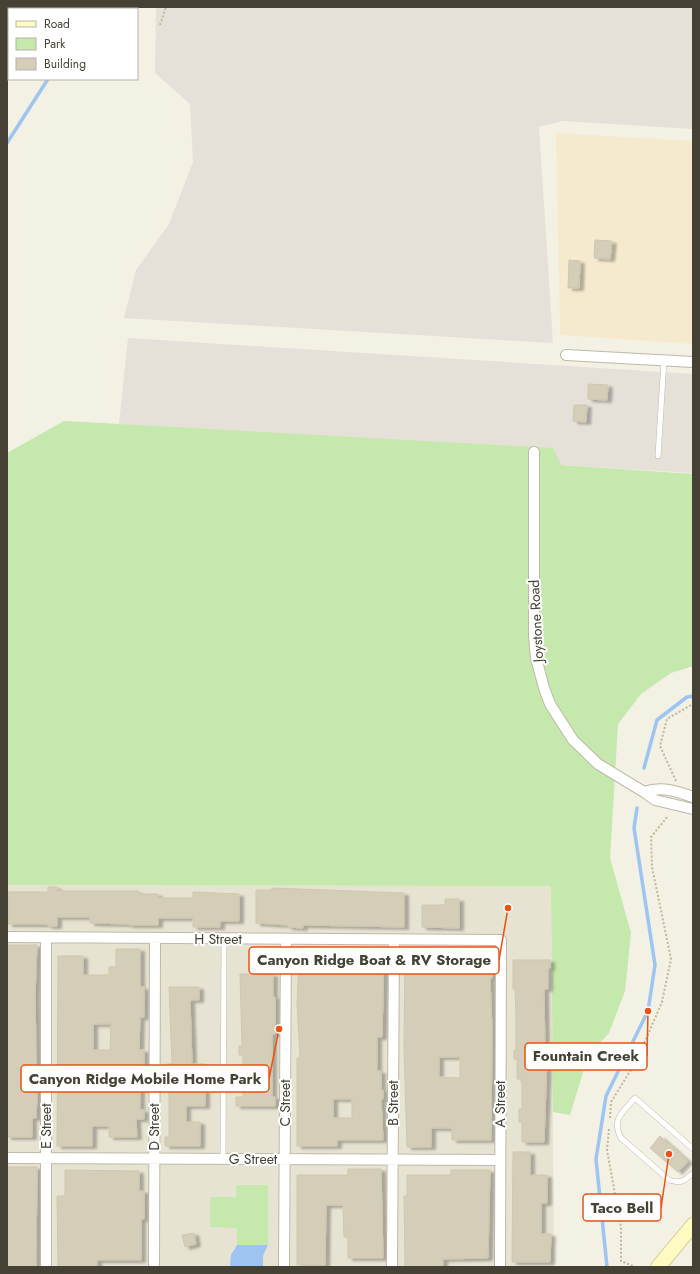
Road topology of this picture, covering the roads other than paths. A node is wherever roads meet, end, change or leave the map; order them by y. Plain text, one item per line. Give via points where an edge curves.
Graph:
1 (566, 355) dead end
2 (664, 360) junction
3 (693, 362) edge
4 (534, 452) dead end
5 (658, 456) dead end
6 (644, 792) junction
7 (693, 797) edge
8 (693, 809) edge
9 (7, 937) edge
10 (46, 938) junction
11 (155, 939) junction
12 (224, 939) junction
13 (286, 939) junction
14 (394, 940) junction
15 (501, 940) joint
16 (693, 1149) edge
17 (7, 1158) edge
18 (46, 1158) junction
19 (154, 1158) junction
20 (223, 1158) junction
21 (285, 1159) junction
22 (393, 1159) junction
23 (500, 1160) junction
24 (693, 1173) edge
25 (693, 1225) edge
26 (46, 1267) edge
27 (154, 1267) edge
28 (284, 1267) edge
29 (392, 1267) edge
30 (500, 1267) edge
31 (658, 1267) edge

1 - 2 street
2 - 3 street
2 - 5 lane
4 - 6 street, Joystone Road via 534,635 536,658 544,688 550,704 573,740 598,764
6 - 7 street via 656,788
6 - 8 street, Joystone Road via 655,800
9 - 10 street, H Street
10 - 11 street, H Street
10 - 18 street, E Street
11 - 12 street, H Street
11 - 19 street, D Street
12 - 13 street, H Street
12 - 20 lane
13 - 14 street, H Street
13 - 21 street, C Street
14 - 15 street, H Street
14 - 22 street, B Street
15 - 23 street, A Street
16 - 24 lane via 635,1098 617,1120 617,1129 622,1138 669,1180 684,1182
17 - 18 street, G Street
18 - 19 street, G Street
18 - 26 street, E Street
19 - 20 street, G Street
19 - 27 street, D Street
20 - 21 street, G Street
21 - 22 street, G Street
21 - 28 street, C Street
22 - 23 street, G Street
22 - 29 street, B Street
23 - 30 street, A Street
25 - 31 main road

